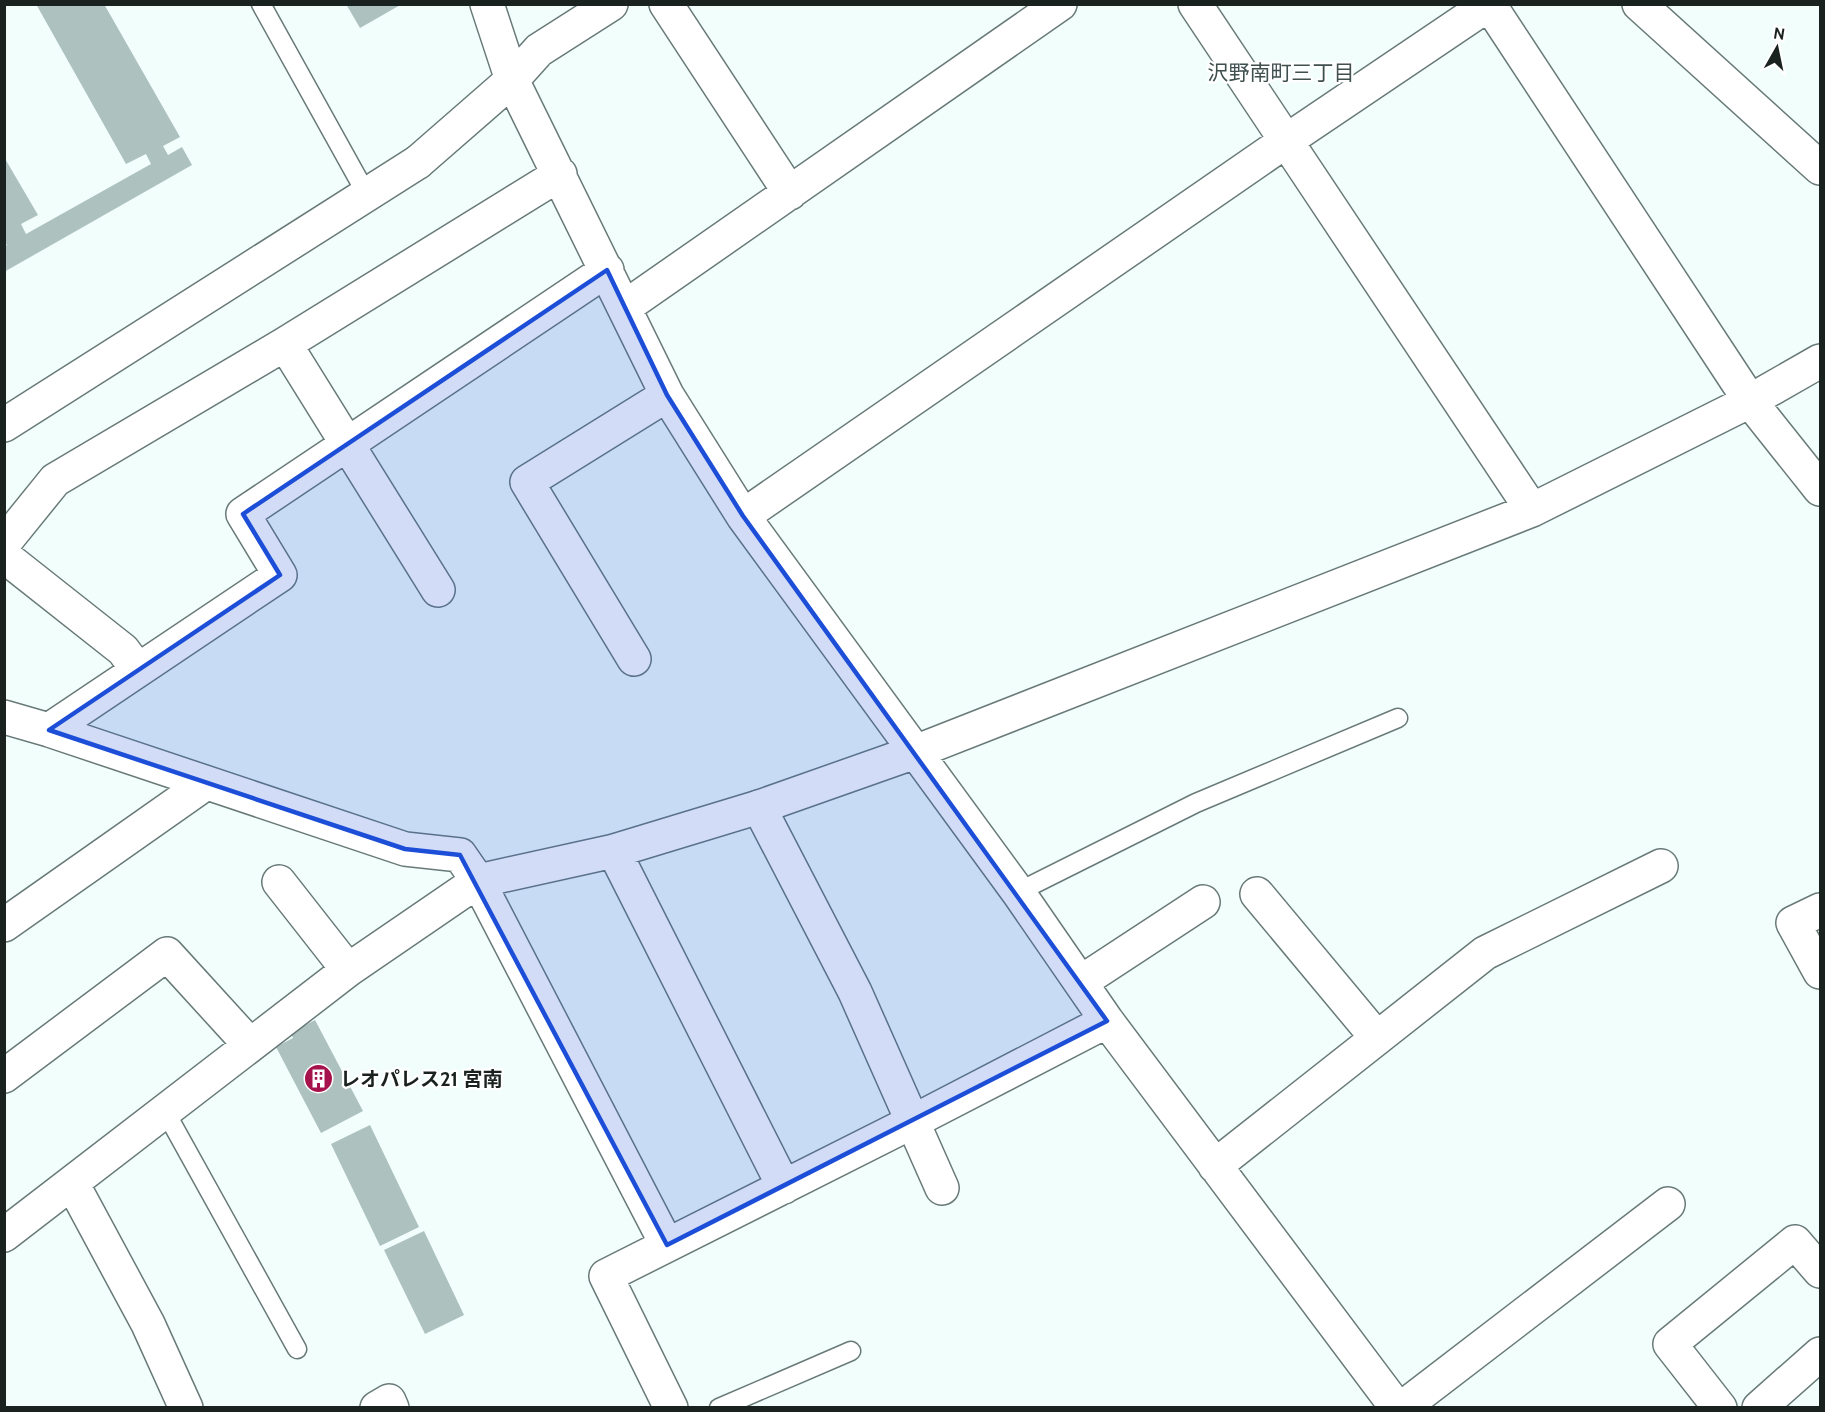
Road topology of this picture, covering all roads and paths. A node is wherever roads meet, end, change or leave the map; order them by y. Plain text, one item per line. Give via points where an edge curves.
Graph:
1 (261, 4) edge
2 (487, 4) edge
3 (611, 4) edge
4 (666, 4) edge
5 (1060, 4) edge
6 (1195, 4) edge
7 (1489, 4) edge
8 (1638, 4) edge
9 (512, 80) junction
10 (1286, 141) junction
11 (1821, 168) edge
12 (560, 174) junction
13 (790, 193) junction
14 (367, 195) junction
15 (607, 270) junction
16 (626, 307) junction
17 (285, 344) junction
18 (1821, 361) edge
19 (667, 395) junction
20 (1750, 401) junction
21 (4, 425) edge
22 (347, 444) junction
23 (1821, 489) edge
24 (1532, 510) junction
25 (743, 516) junction
26 (4, 543) edge
27 (4, 556) edge
28 (438, 590) dead end
29 (634, 659) dead end
30 (138, 670) junction
31 (1398, 718) dead end
32 (9, 724) edge
33 (49, 730) junction
34 (915, 752) junction
35 (206, 783) junction
36 (759, 807) junction
37 (614, 851) junction
38 (1661, 866) dead end
39 (478, 881) junction
40 (279, 882) dead end
41 (1018, 892) junction
42 (1257, 894) dead end
43 (1203, 902) dead end
44 (1821, 910) edge
45 (4, 925) edge
46 (348, 970) junction
47 (1821, 972) edge
48 (1081, 982) junction
49 (1107, 1021) junction
50 (1377, 1038) junction
51 (250, 1046) junction
52 (4, 1076) edge
53 (165, 1111) junction
54 (914, 1121) junction
55 (1215, 1166) junction
56 (72, 1183) junction
57 (784, 1187) junction
58 (942, 1188) dead end
59 (1668, 1204) dead end
60 (4, 1235) edge
61 (668, 1245) junction
62 (1821, 1271) edge
63 (297, 1349) dead end
64 (851, 1351) dead end
65 (1821, 1354) edge
66 (186, 1407) edge
67 (377, 1407) edge
68 (392, 1407) edge
69 (671, 1407) edge
70 (720, 1407) edge
71 (1397, 1407) edge
72 (1402, 1407) edge
73 (1720, 1407) edge
74 (1759, 1407) edge

1 - 14 lane
2 - 9 street
3 - 9 street via 539,50
4 - 13 street
5 - 13 street
6 - 10 street
7 - 10 street
7 - 20 street
8 - 11 street
9 - 12 street
9 - 14 street via 418,162
10 - 24 street
10 - 25 street
12 - 15 street
12 - 17 street
13 - 16 street
14 - 21 street
15 - 16 street
15 - 22 street
16 - 19 street
17 - 22 street
17 - 26 street via 55,480
18 - 20 street
19 - 25 street
19 - 29 street via 526,482
20 - 23 street
20 - 24 street
22 - 28 street
22 - 30 street via 243,514 280,575
24 - 34 street
25 - 34 street
27 - 30 street via 123,650
30 - 33 street
31 - 41 lane via 1197,803
32 - 33 street
33 - 35 street
34 - 36 street
34 - 41 street
35 - 39 street via 405,849 460,855
35 - 45 street
36 - 37 street
36 - 54 street via 855,992
37 - 39 street
37 - 57 street
38 - 50 street via 1485,953
39 - 46 street
39 - 61 street
40 - 46 street
41 - 48 street
42 - 50 street
43 - 48 street
44 - 47 street via 1793,923
46 - 51 street
48 - 49 street
49 - 54 street
49 - 55 street
50 - 55 street
51 - 52 street via 167,954
51 - 53 street
53 - 56 street
53 - 63 lane
54 - 57 street
54 - 58 street
55 - 71 street
56 - 60 street
56 - 66 street via 148,1324
57 - 61 street
59 - 72 street
61 - 69 street via 606,1276
62 - 73 street via 1795,1242 1670,1344
64 - 70 lane
65 - 74 street
67 - 68 street via 389,1401

